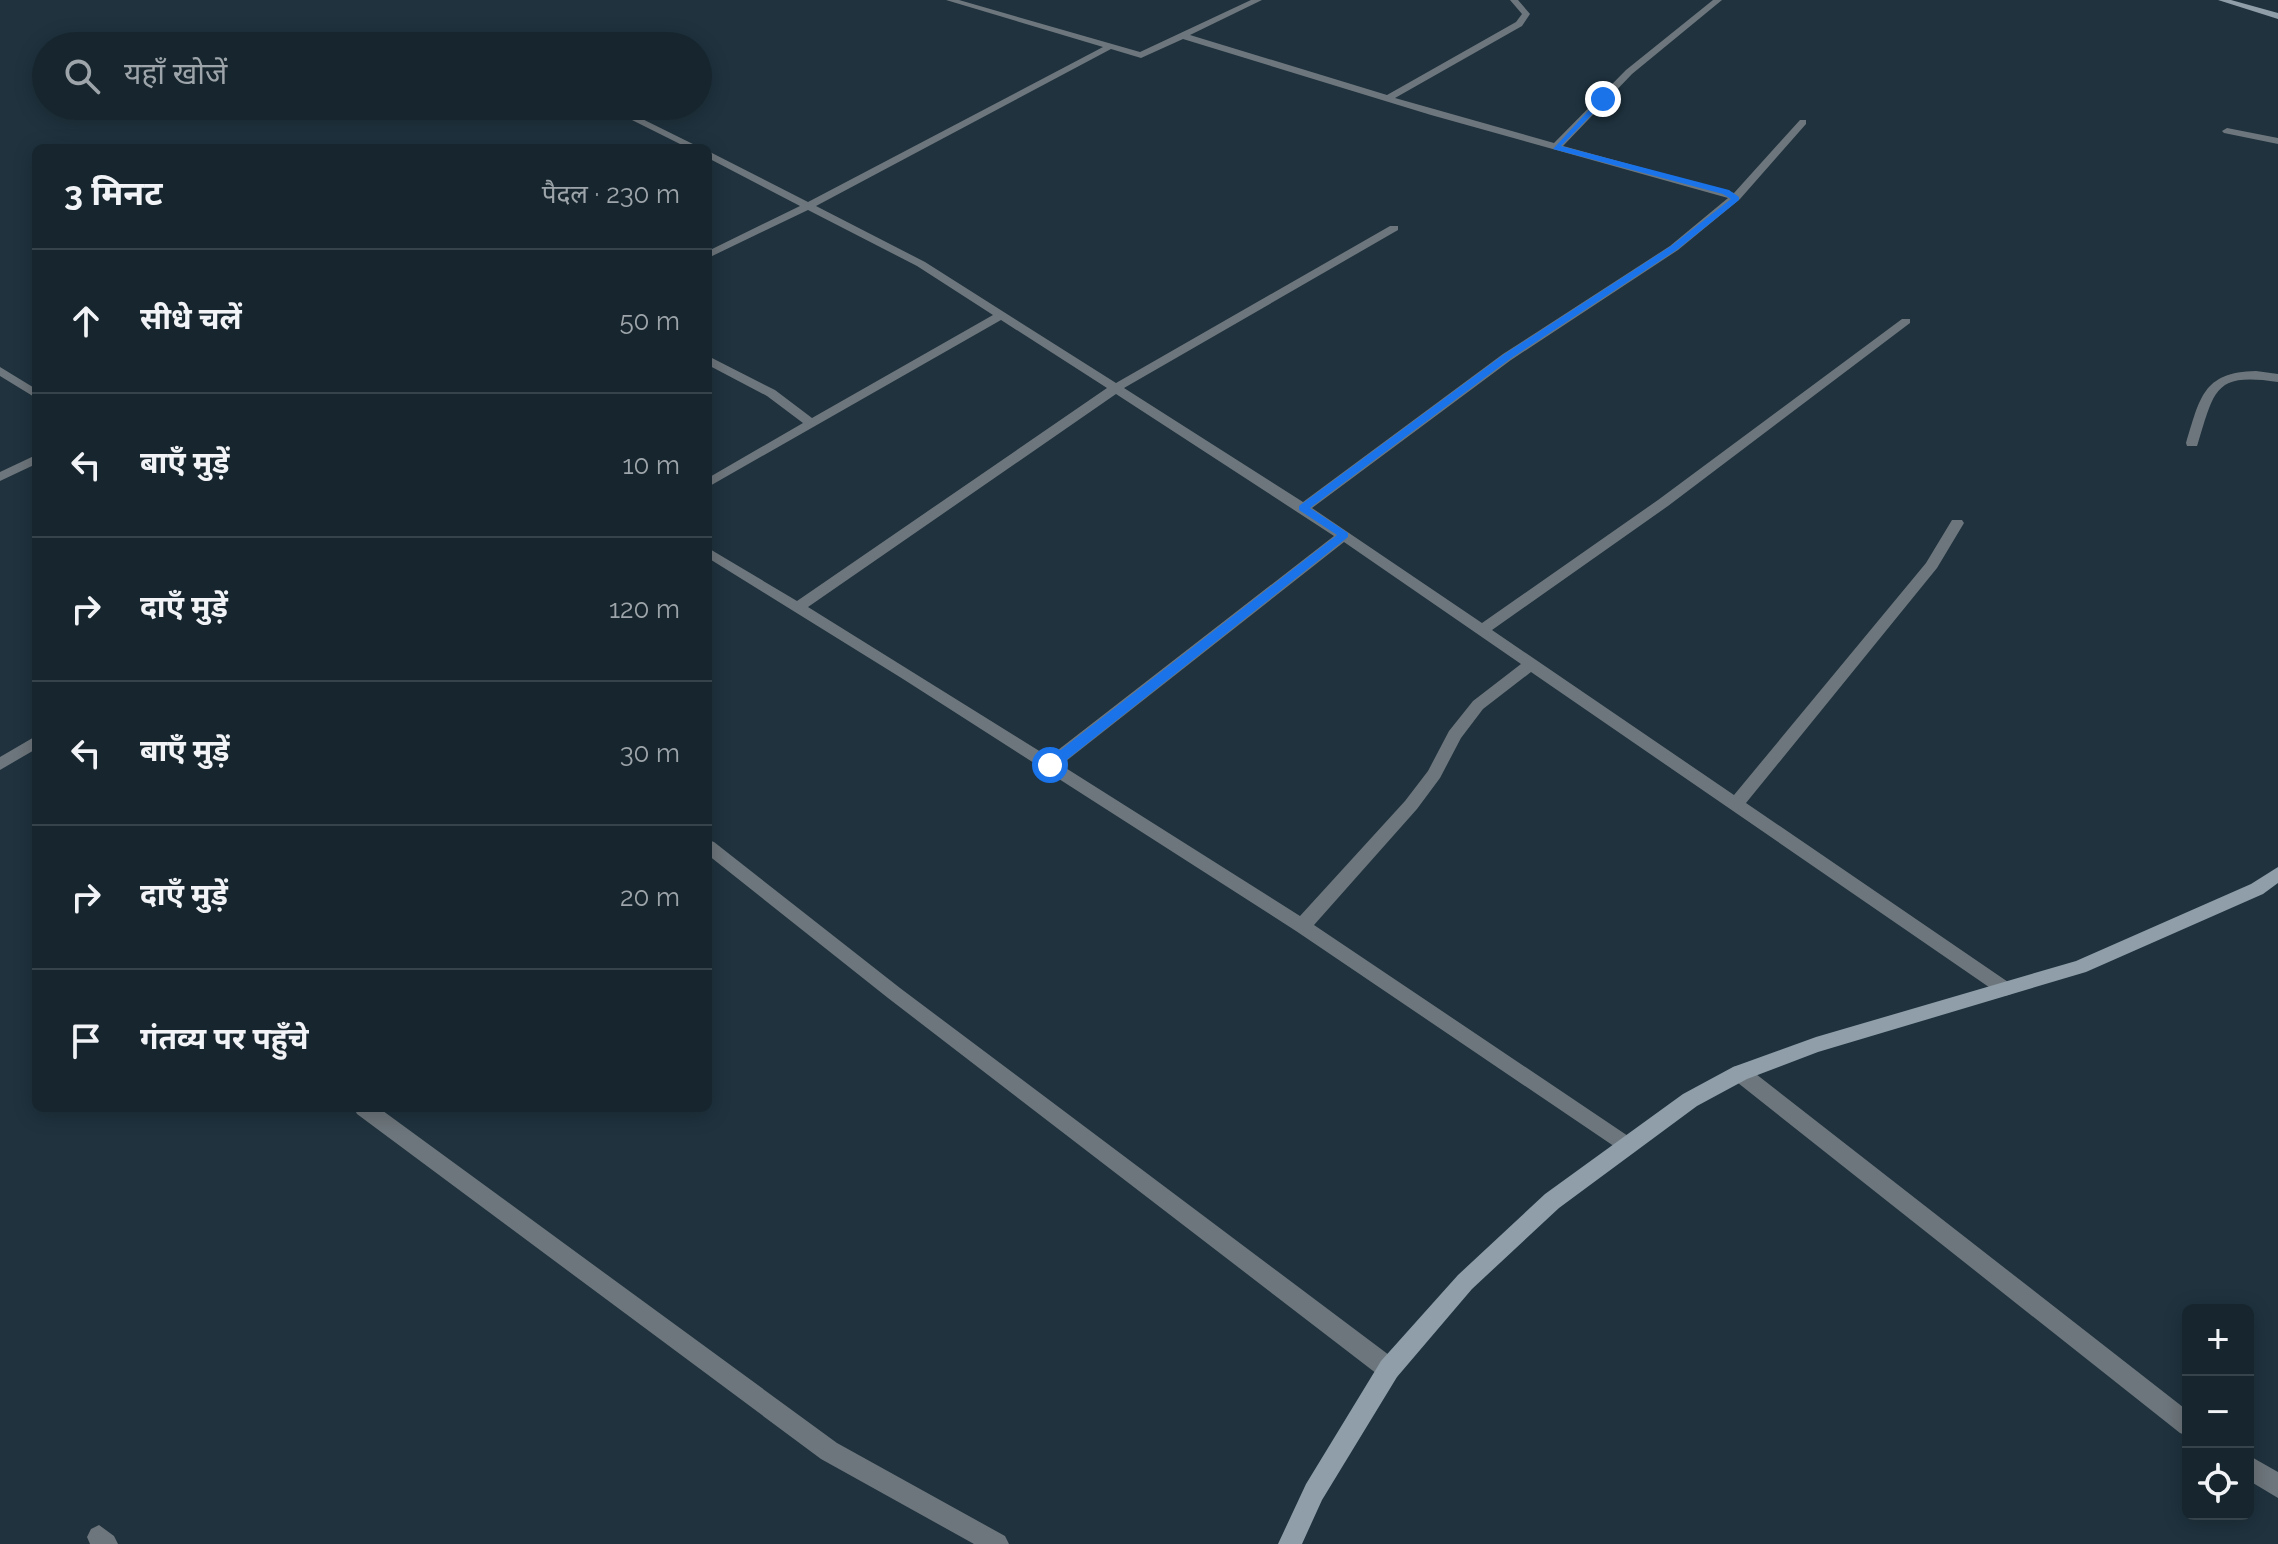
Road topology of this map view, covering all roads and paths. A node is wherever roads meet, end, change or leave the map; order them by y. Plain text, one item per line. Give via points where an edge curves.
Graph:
1 (950, 0) edge
2 (1258, 0) edge
3 (1513, 0) edge
4 (1718, 0) edge
5 (2222, 0) edge
6 (1503, 1) edge
7 (2278, 16) edge
8 (1184, 36) junction
9 (1107, 48) junction
10 (1387, 99) junction
11 (638, 120) edge
12 (1803, 122) dead end
13 (2227, 131) dead end
14 (2278, 141) edge
15 (688, 144) edge
16 (1556, 147) junction
17 (712, 156) edge
18 (1736, 197) junction
19 (808, 206) junction
20 (1394, 228) dead end
21 (712, 253) edge
22 (1001, 315) junction
23 (1906, 321) dead end
24 (712, 362) edge
25 (0, 371) edge
26 (2278, 378) edge
27 (1116, 388) junction
28 (32, 391) edge
29 (810, 423) junction
30 (2192, 443) dead end
31 (32, 461) edge
32 (0, 477) edge
33 (712, 481) edge
34 (1303, 508) junction
35 (1957, 523) dead end
36 (1344, 535) junction
37 (712, 554) edge
38 (798, 607) junction
39 (1482, 630) junction
40 (1531, 664) junction
41 (32, 744) edge
42 (0, 764) edge
43 (1050, 765) junction
44 (1736, 804) junction
45 (712, 849) edge
46 (2278, 874) edge
47 (1302, 926) junction
48 (2005, 989) junction
49 (1740, 1073) junction
50 (369, 1112) edge
51 (1627, 1146) junction
52 (1389, 1369) junction
53 (2182, 1420) edge
54 (2254, 1470) edge
55 (2278, 1486) edge
56 (997, 1544) edge
57 (1290, 1544) edge

1 - 9 street
2 - 8 street
3 - 6 street
3 - 10 street via 1526,14 1519,24
4 - 16 street via 1629,72
5 - 7 main road
8 - 9 street via 1146,54
8 - 10 street
9 - 19 street
10 - 16 street
11 - 15 street
12 - 18 street
13 - 14 street
16 - 18 street
17 - 19 street
18 - 34 street via 1674,248 1507,357
19 - 21 street
19 - 22 street via 921,264
20 - 27 street
22 - 27 street
22 - 29 street
23 - 39 street
24 - 29 street via 771,393
25 - 28 street
26 - 30 street via 2245,374 2219,382 2209,390
27 - 34 street
27 - 38 street
29 - 33 street
31 - 32 street
34 - 36 street
35 - 44 street via 1932,565
36 - 39 street
36 - 43 street
37 - 38 street
38 - 43 street
39 - 40 street
40 - 44 street
40 - 47 street via 1478,705 1411,805
41 - 42 street
43 - 47 street
44 - 48 street
45 - 52 street
46 - 48 main road via 2164,932 2080,967
47 - 51 street
48 - 49 main road via 1883,1023
49 - 51 main road via 1690,1100
49 - 53 street
50 - 56 street via 829,1451
51 - 52 main road via 1552,1201 1465,1282
52 - 57 main road via 1314,1492
54 - 55 street

